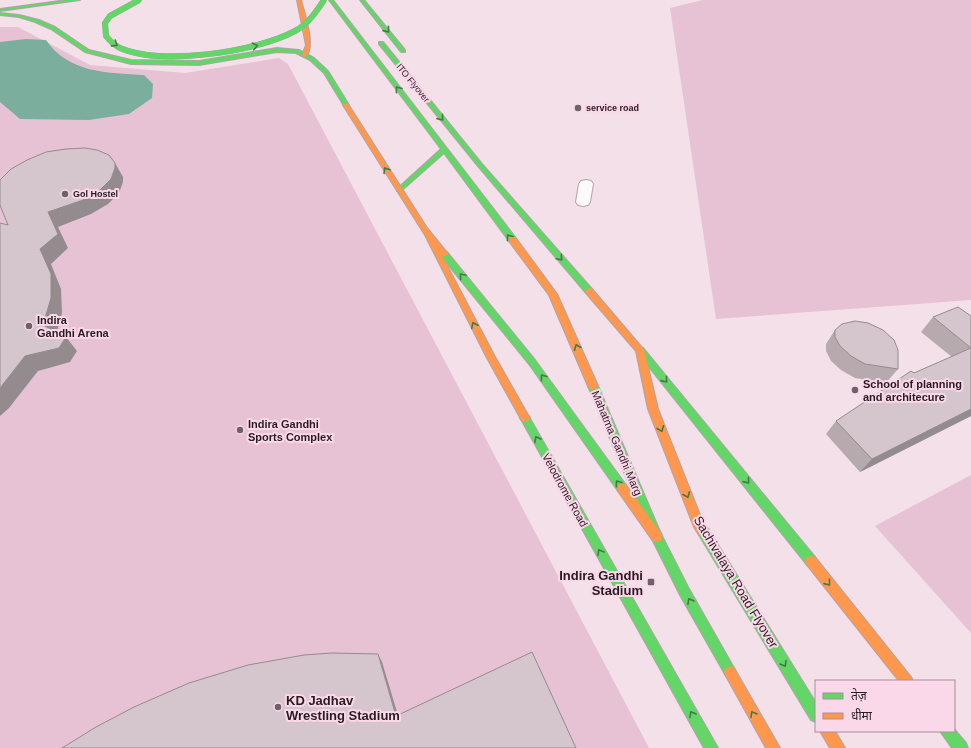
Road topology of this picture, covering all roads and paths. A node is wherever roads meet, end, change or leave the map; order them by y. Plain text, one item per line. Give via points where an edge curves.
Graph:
1 (35, 0) edge
2 (78, 0) edge
3 (139, 0) edge
4 (299, 0) edge
5 (324, 0) edge
6 (331, 0) edge
7 (362, 0) edge
8 (18, 1) edge
9 (0, 5) edge
10 (0, 10) edge
11 (0, 14) edge
12 (376, 36) dead end
13 (305, 55) junction
14 (410, 59) dead end
15 (471, 139) dead end
16 (441, 146) junction
17 (480, 165) junction
18 (586, 184) dead end
19 (399, 190) junction
20 (583, 202) dead end
21 (424, 229) junction
22 (640, 350) junction
23 (657, 537) junction
24 (906, 680) edge
25 (815, 713) edge
26 (828, 732) edge
27 (948, 732) edge
28 (711, 748) edge
29 (773, 748) edge
30 (838, 748) edge
31 (961, 748) edge

1 - 8 main road
2 - 10 main road
3 -> 5 main road, bridge via 110,16 105,23 106,37 128,52 175,56 237,50 279,40 305,25
4 - 13 main road via 309,45
16 -> 6 main road, ITO Flyover
7 -> 14 main road
8 - 9 main road
11 - 13 main road via 37,21 53,28 87,51 131,62 199,63 277,50 296,51
12 -> 17 main road, ITO Flyover
19 -> 13 main road via 326,72
15 - 17 main road
16 - 19 main road
23 -> 16 main road, Mahatma Gandhi Marg via 553,294
17 -> 22 main road
18 - 20 street
19 - 21 main road
23 -> 21 main road via 532,362
28 -> 21 main road, Velodrome Road via 490,356
22 -> 24 main road
22 -> 25 main road, Sachivalaya Road Flyover via 653,409 698,523
29 -> 23 main road, Mahatma Gandhi Marg via 684,591
26 - 30 main road
27 - 31 main road

